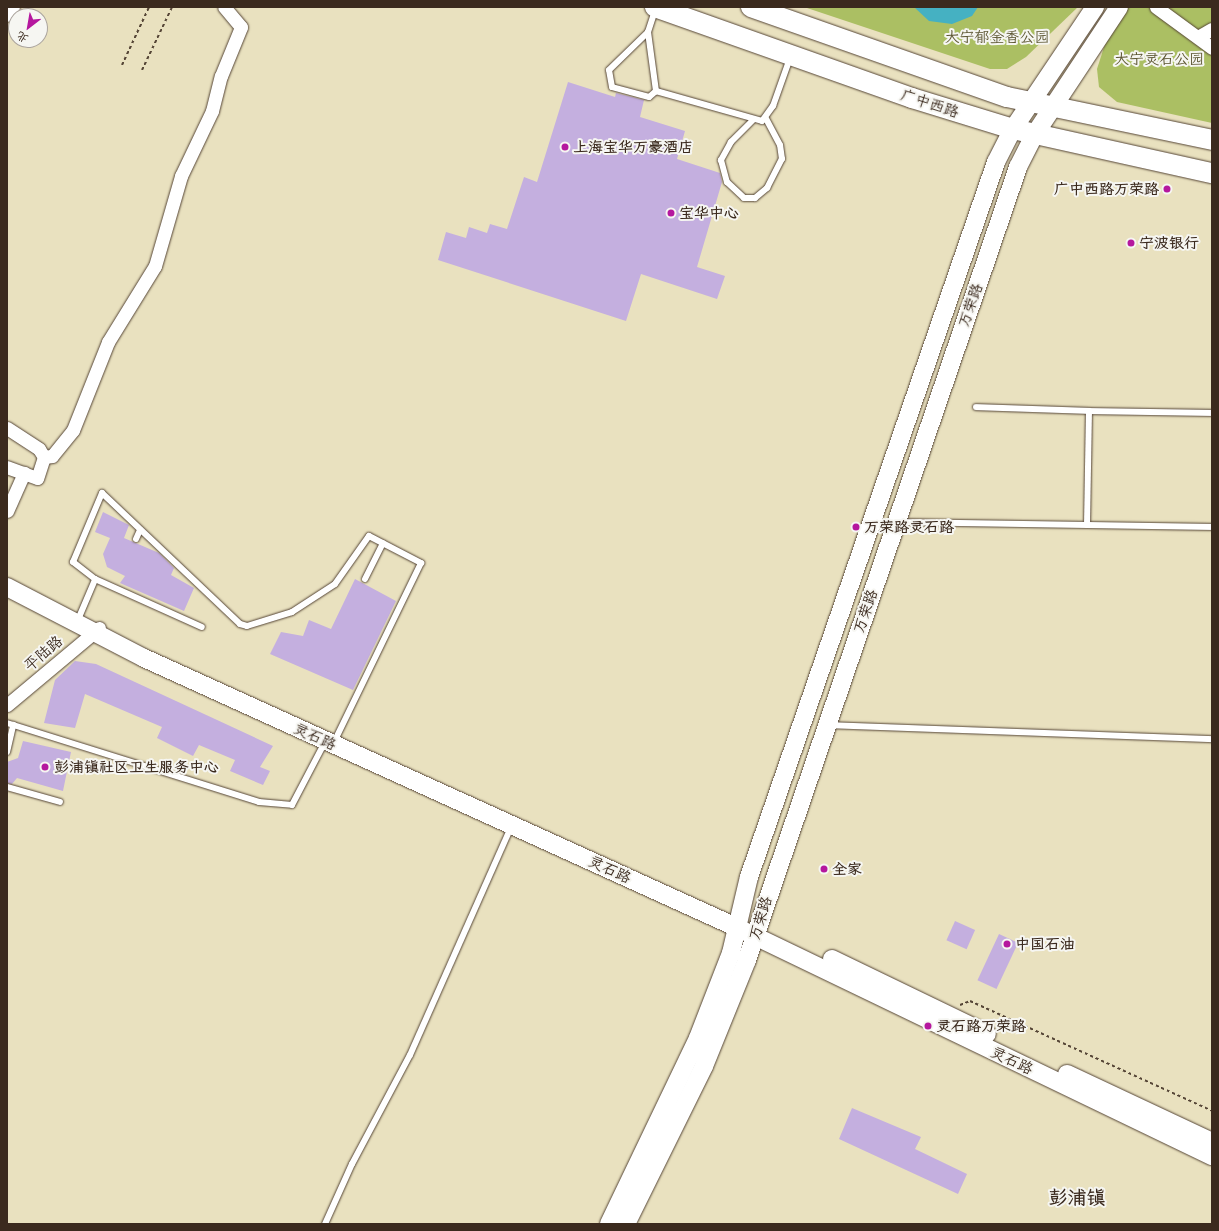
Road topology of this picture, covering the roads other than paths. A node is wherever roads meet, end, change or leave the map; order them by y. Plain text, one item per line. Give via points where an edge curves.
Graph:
1 (13, 7) edge
2 (224, 7) edge
3 (656, 7) edge
4 (751, 7) edge
5 (1095, 7) edge
6 (1119, 7) edge
7 (1156, 7) edge
8 (7, 15) edge
9 (1212, 29) edge
10 (648, 32) junction
11 (1198, 37) junction
12 (1212, 48) edge
13 (791, 55) junction
14 (656, 91) junction
15 (1032, 103) junction
16 (1053, 108) junction
17 (766, 119) junction
18 (752, 121) junction
19 (1013, 129) junction
20 (1035, 134) junction
21 (1212, 140) edge
22 (1212, 173) edge
23 (976, 407) dead end
24 (1089, 411) junction
25 (1212, 413) edge
26 (7, 428) edge
27 (44, 457) junction
28 (7, 467) edge
29 (24, 473) junction
30 (7, 511) edge
31 (896, 522) junction
32 (1087, 525) junction
33 (1212, 527) edge
34 (140, 530) junction
35 (136, 539) dead end
36 (383, 543) junction
37 (7, 577) edge
38 (95, 578) junction
39 (365, 578) dead end
40 (7, 587) edge
41 (80, 615) junction
42 (202, 627) dead end
43 (97, 629) junction
44 (7, 705) edge
45 (10, 724) edge
46 (825, 725) junction
47 (331, 738) junction
48 (1212, 739) edge
49 (7, 752) edge
50 (7, 787) edge
51 (60, 802) dead end
52 (512, 824) junction
53 (739, 922) junction
54 (757, 931) junction
55 (1212, 1142) edge
56 (1212, 1156) edge
57 (325, 1224) edge
58 (609, 1224) edge
59 (626, 1224) edge

1 - 8 street
2 - 27 street via 241,27 220,76 212,111 181,176 155,266 108,342 73,430 52,456
3 - 10 lane
3 - 13 main road, 广中西路
4 - 15 main road, 广中西路
5 - 15 main road, 万荣路
6 - 16 main road, 万荣路
7 - 11 street
9 - 11 street
10 - 14 lane
10 - 14 lane via 616,60 608,80 612,87 649,97
11 - 12 street
13 - 17 lane
13 - 19 main road, 广中西路
14 - 18 lane
15 - 16 main road, 广中西路
15 - 19 main road, 万荣路
16 - 20 main road, 万荣路
16 - 21 main road, 广中西路
17 - 18 lane
17 - 18 lane via 780,145 782,159 768,188 755,198 744,198 727,182 721,160 731,142
19 - 20 main road, 广中西路
19 - 53 main road, 万荣路 via 994,169 749,877
20 - 22 main road, 广中西路
20 - 31 main road, 万荣路 via 1018,168
23 - 24 lane
24 - 25 lane
24 - 32 lane
26 - 27 street via 39,449
27 - 29 street via 37,478
28 - 29 street
29 - 30 street
31 - 32 lane
31 - 46 main road, 万荣路
32 - 33 lane
34 - 35 lane
34 - 36 lane via 240,624 247,626 292,612 335,584 369,536
34 - 38 lane via 102,493 73,562
36 - 39 lane
36 - 47 lane via 421,563
37 - 41 main road, 灵石路
38 - 41 lane
38 - 42 lane
40 - 43 main road, 灵石路
41 - 43 main road, 灵石路
43 - 44 street, 平陆路
43 - 47 main road, 灵石路
45 - 47 lane via 259,802 292,805
45 - 49 lane
46 - 48 lane
46 - 54 main road, 万荣路
47 - 52 main road, 灵石路
47 - 53 main road, 灵石路
50 - 51 lane
52 - 53 main road, 灵石路
52 - 57 lane via 410,1055 352,1164
53 - 54 main road, 灵石路
53 - 58 main road, 万荣路 via 698,1038
54 - 55 main road, 灵石路 via 943,1011 1029,1056
54 - 56 main road, 灵石路
54 - 59 main road, 万荣路 via 707,1059

